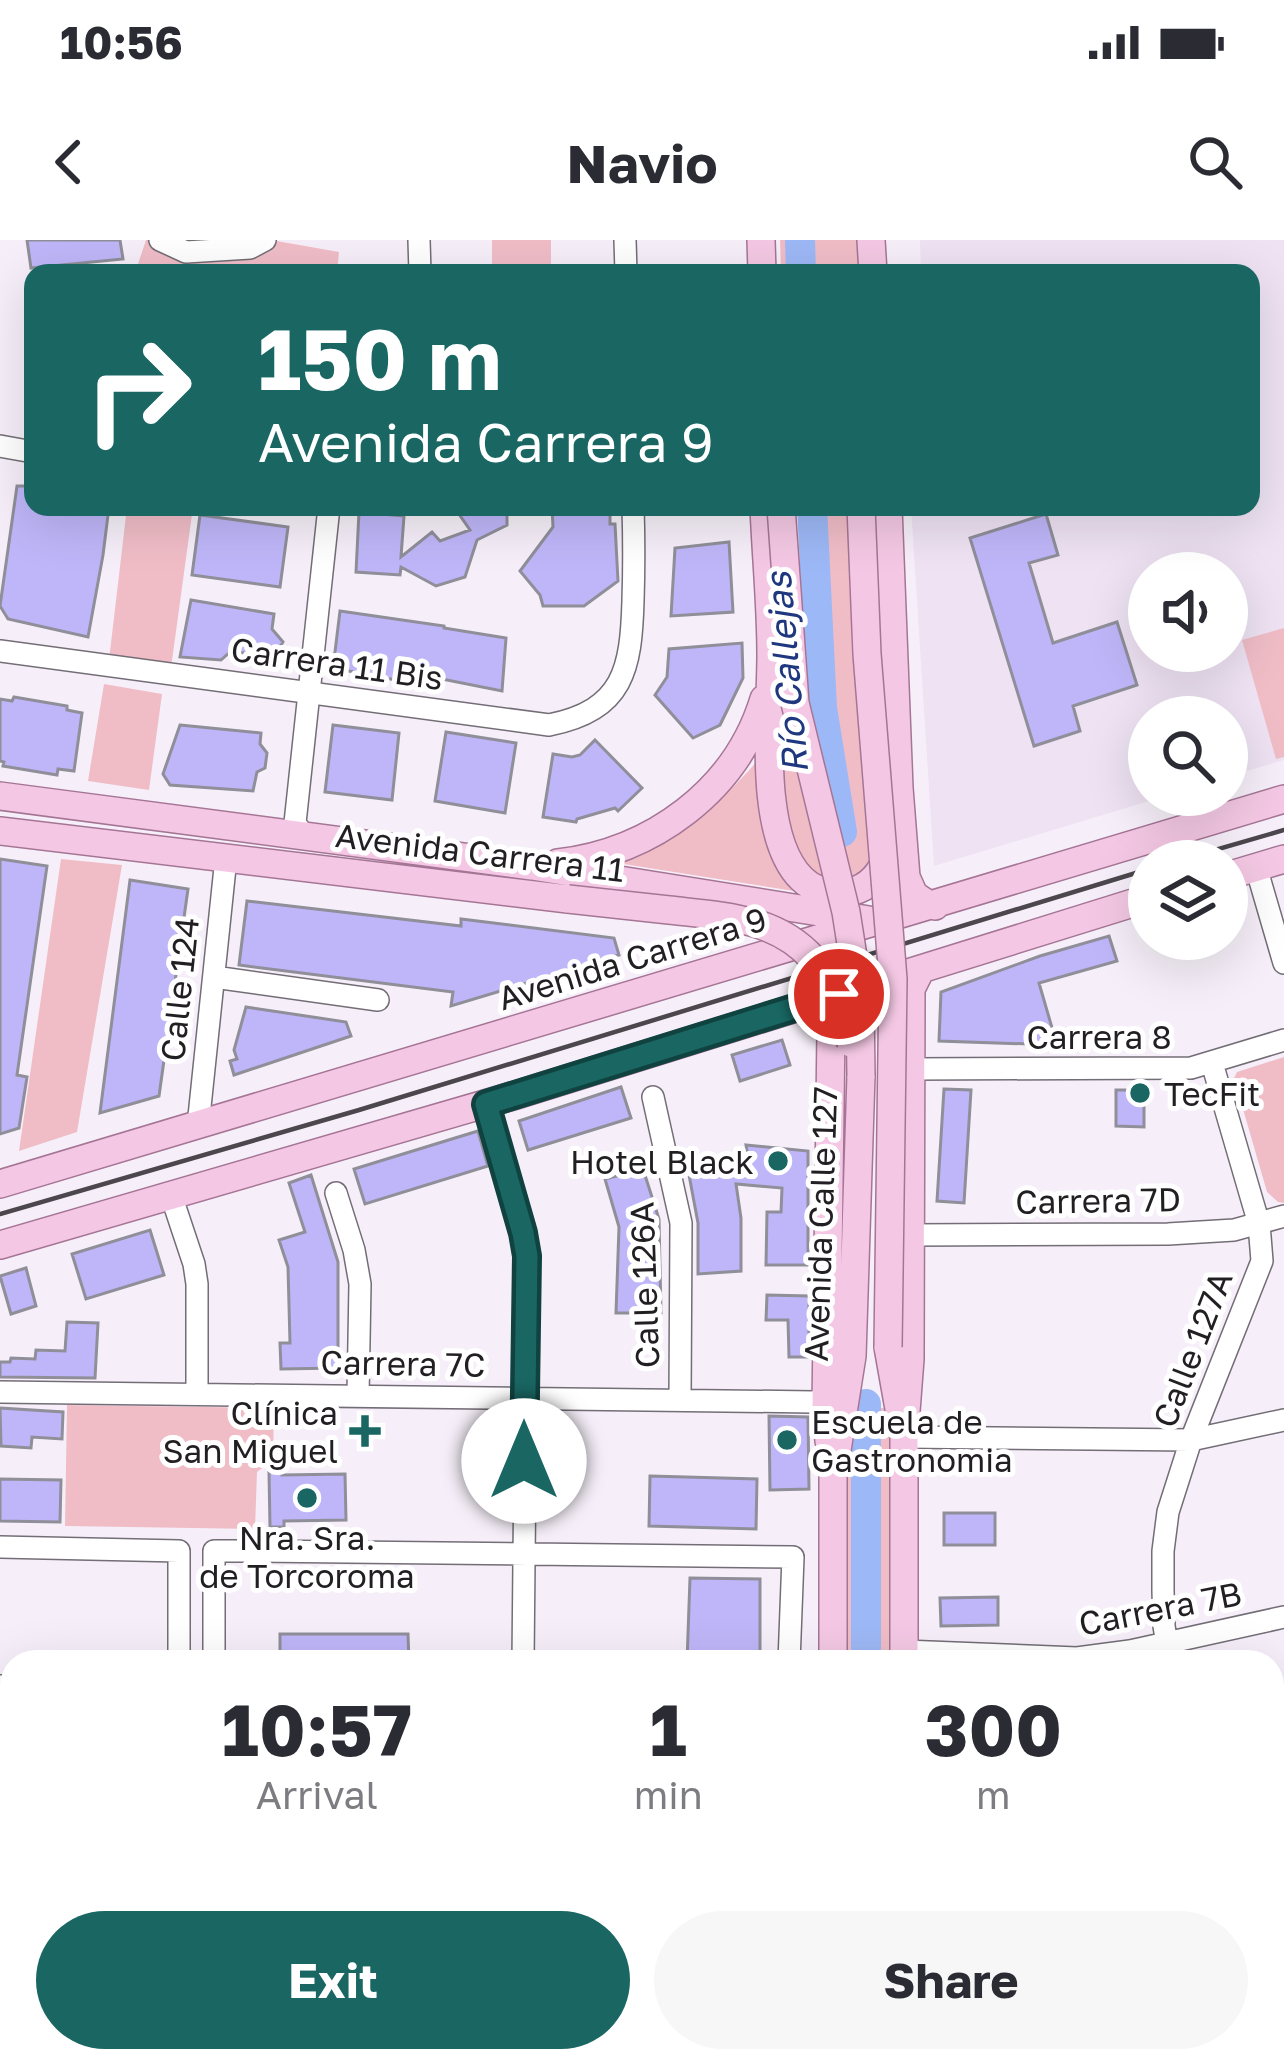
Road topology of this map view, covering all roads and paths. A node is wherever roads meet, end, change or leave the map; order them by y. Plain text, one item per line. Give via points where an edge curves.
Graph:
1 (160, 240) edge
2 (265, 240) edge
3 (327, 516) edge
4 (633, 516) edge
5 (764, 516) edge
6 (782, 516) edge
7 (861, 516) edge
8 (888, 516) edge
9 (0, 652) edge
10 (771, 678) junction
11 (309, 692) junction
12 (898, 788) junction
13 (0, 796) edge
14 (1284, 799) edge
15 (293, 830) junction
16 (0, 831) edge
17 (226, 858) junction
18 (1284, 859) edge
19 (532, 866) junction
20 (1256, 867) junction
21 (1248, 869) edge
22 (1128, 905) edge
23 (935, 906) junction
24 (881, 922) junction
25 (1284, 963) edge
26 (921, 969) junction
27 (214, 977) junction
28 (378, 1000) dead end
29 (798, 1006) junction
30 (1284, 1040) edge
31 (1212, 1063) junction
32 (911, 1069) junction
33 (861, 1076) junction
34 (653, 1097) dead end
35 (486, 1104) junction
36 (198, 1126) junction
37 (0, 1184) edge
38 (336, 1193) dead end
39 (171, 1195) junction
40 (1284, 1216) edge
41 (1259, 1224) junction
42 (911, 1235) junction
43 (0, 1245) edge
44 (852, 1357) junction
45 (0, 1392) edge
46 (196, 1394) junction
47 (358, 1396) junction
48 (524, 1398) junction
49 (826, 1399) junction
50 (680, 1400) junction
51 (1284, 1420) edge
52 (904, 1437) junction
53 (1191, 1440) junction
54 (833, 1475) junction
55 (0, 1547) edge
56 (524, 1554) junction
57 (1284, 1617) edge
58 (179, 1650) edge
59 (214, 1650) edge
60 (523, 1650) edge
61 (789, 1650) edge
62 (832, 1650) edge
63 (904, 1650) edge
64 (1168, 1650) edge
65 (1175, 1650) edge

1 - 2 street via 186,252
3 - 11 street
4 - 11 street, Carrera 11 Bis via 631,652 593,710 548,725
5 - 10 main road
6 - 33 main road, Avenida Calle 127, bridge via 800,731 846,911
7 - 52 main road, Avenida Calle 127, bridge via 893,979 888,1347
8 - 12 main road
9 - 11 street, Carrera 11 Bis
10 - 12 main road via 772,807 799,877 838,894 873,880 889,857
10 - 19 main road via 734,763 688,811 631,845
11 - 15 street
12 - 23 main road via 908,883
13 - 15 main road, Avenida Carrera 11
14 - 23 main road, Avenida Carrera 9
15 - 19 main road, Avenida Carrera 11
16 - 17 main road, Avenida Carrera 11
17 - 27 street, Calle 124
17 - 33 main road, Avenida Carrera 11, bridge via 742,918 772,928 803,949 827,980
18 - 20 main road
19 - 24 main road, Avenida Carrera 11
20 - 21 main road
20 - 25 street
22 - 26 main road
23 - 24 main road, Avenida Carrera 9
24 - 36 main road, Avenida Carrera 9
26 - 29 main road
26 - 32 main road via 911,989
27 - 28 street
27 - 36 street, Calle 124
29 - 35 main road
29 - 49 main road via 823,1016 831,1030
30 - 31 street, Carrera 8
31 - 32 street, Carrera 8
31 - 41 street, Calle 127A
32 - 42 main road
33 - 44 main road, Avenida Calle 127
34 - 50 street, Calle 126A via 681,1223
35 - 39 main road
35 - 48 street via 527,1256
36 - 37 main road, Avenida Carrera 9
38 - 47 street via 360,1284
39 - 43 main road
39 - 46 street via 197,1284
40 - 41 street, Carrera 7D
41 - 42 street, Carrera 7D via 1168,1234
41 - 53 street, Calle 127A via 1262,1261
42 - 52 main road
44 - 49 street
44 - 54 main road, Avenida Calle 127
45 - 46 street, Carrera 7C
46 - 47 street, Carrera 7C
47 - 48 street, Carrera 7C
48 - 50 street, Carrera 7C
48 - 56 street
49 - 50 street, Carrera 7C
49 - 54 main road
51 - 53 street
52 - 53 street
52 - 63 main road, Avenida Calle 127
53 - 64 street, Calle 127A via 1165,1532
54 - 62 main road, Avenida Calle 127
55 - 58 street via 179,1551
56 - 59 street via 214,1551
56 - 60 street
56 - 61 street via 793,1557
57 - 65 street, Carrera 7B

